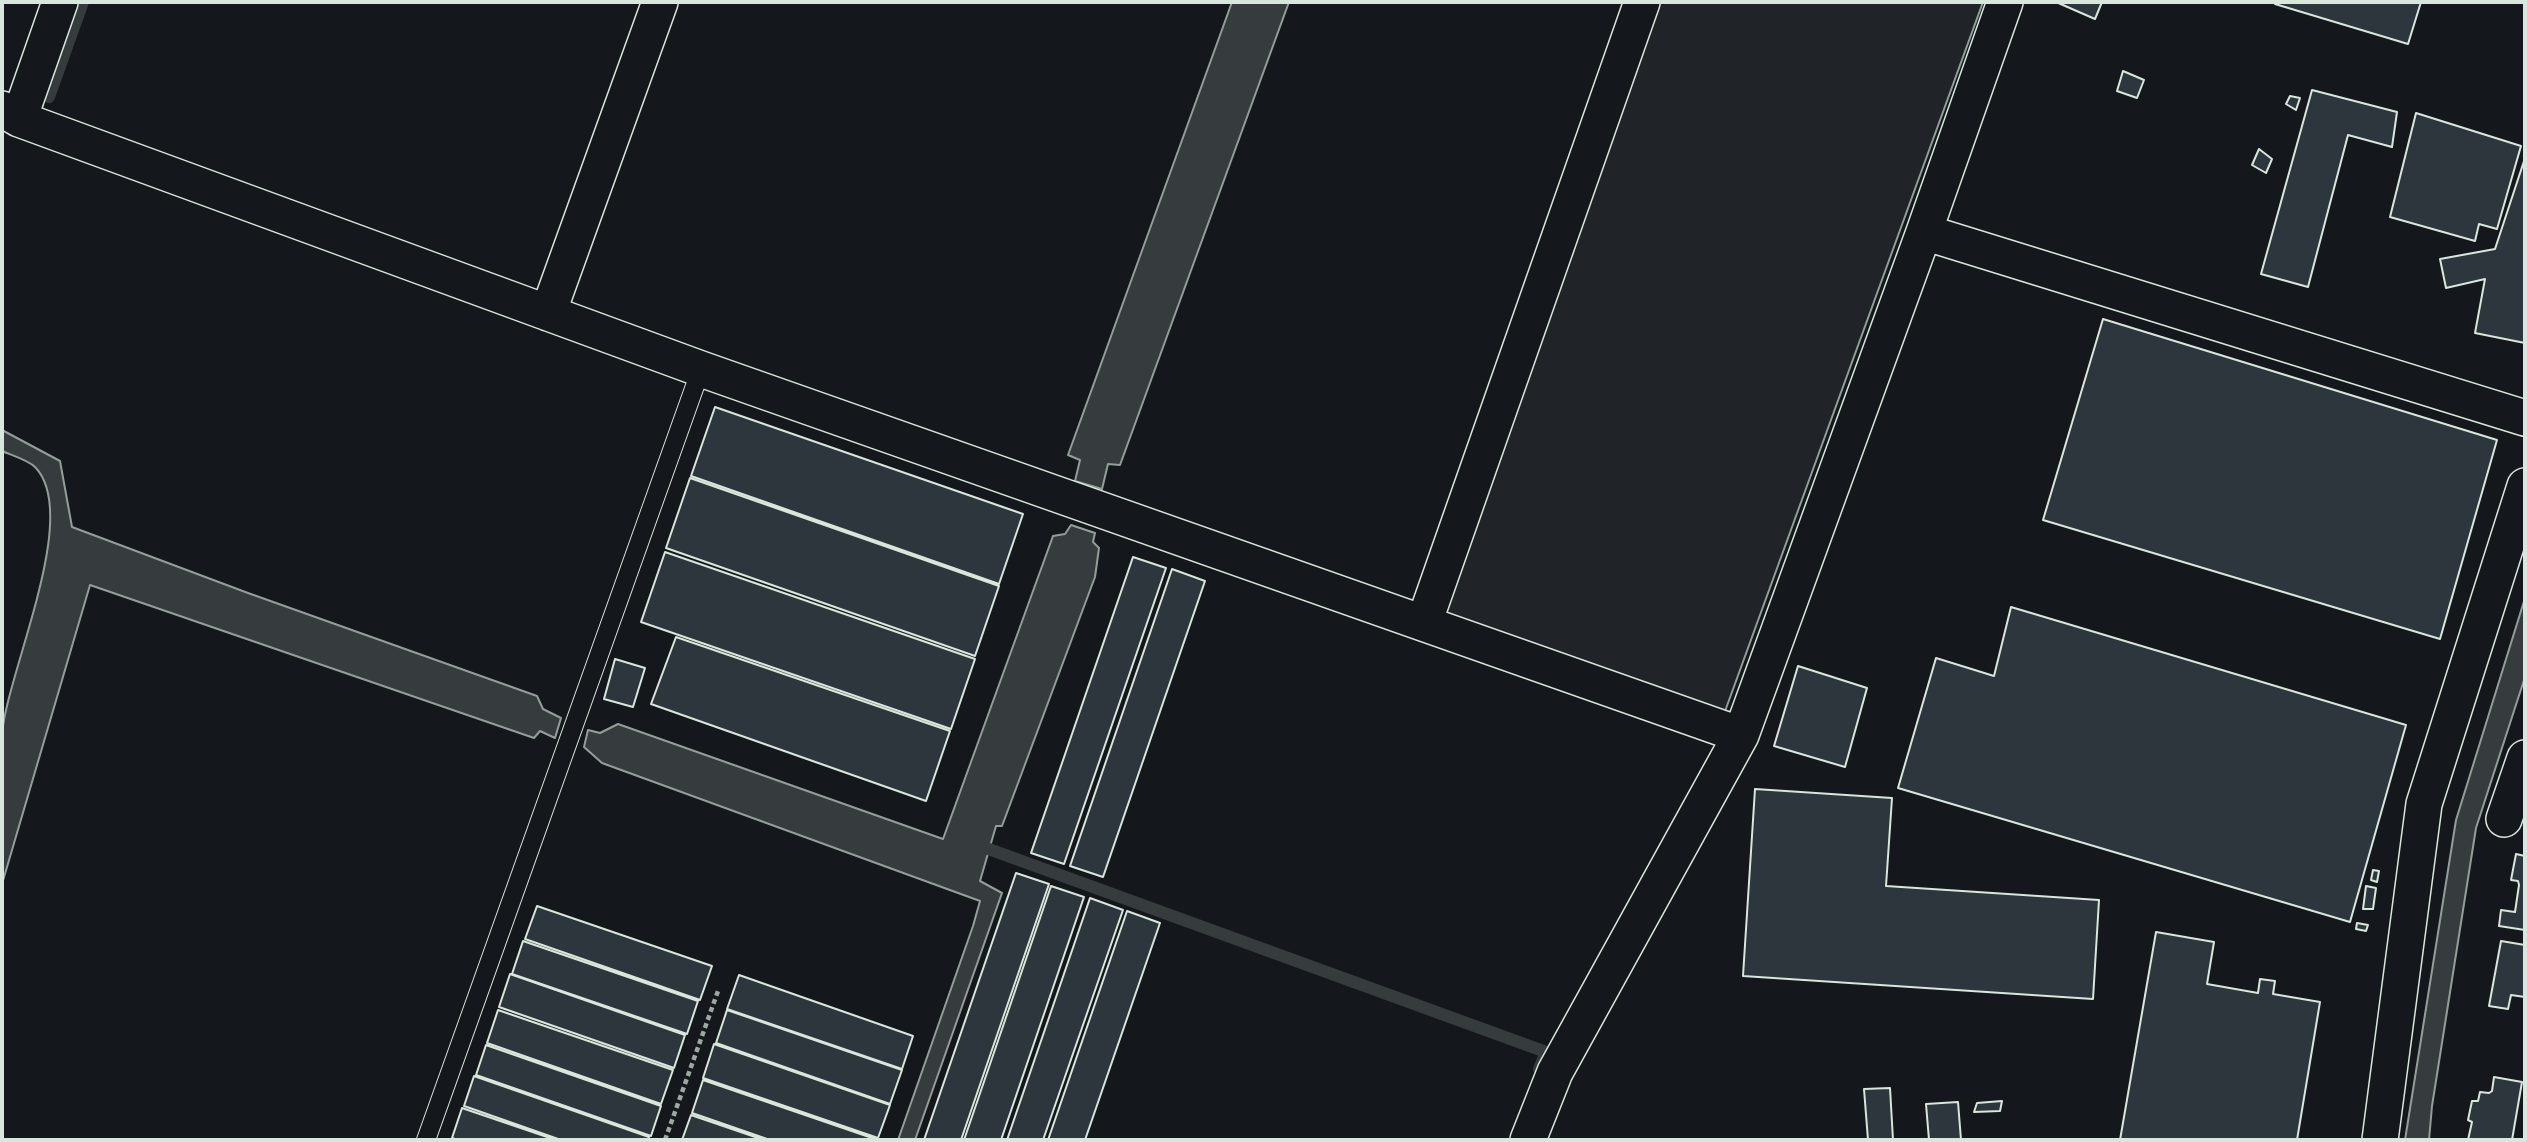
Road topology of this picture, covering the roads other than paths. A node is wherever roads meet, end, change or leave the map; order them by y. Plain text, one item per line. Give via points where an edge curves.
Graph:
1 (60, 2) edge
2 (660, 2) edge
3 (1642, 2) edge
4 (2005, 2) edge
5 (10, 114) edge
6 (1924, 232) junction
7 (548, 313) junction
8 (701, 369) junction
9 (2525, 418) edge
10 (2525, 486) edge
11 (1424, 623) junction
12 (1741, 735) junction
13 (2525, 758) edge
14 (2504, 819) dead end
15 (426, 1140) edge
16 (1528, 1140) edge
17 (2380, 1140) edge

1 - 5 street
2 - 7 street
3 - 11 street
4 - 6 street
5 - 7 street
6 - 9 street
6 - 12 street
7 - 8 street
8 - 11 street
8 - 15 lane
10 - 17 street via 2424,804
11 - 12 street
12 - 16 street via 1555,1072
13 - 14 street

